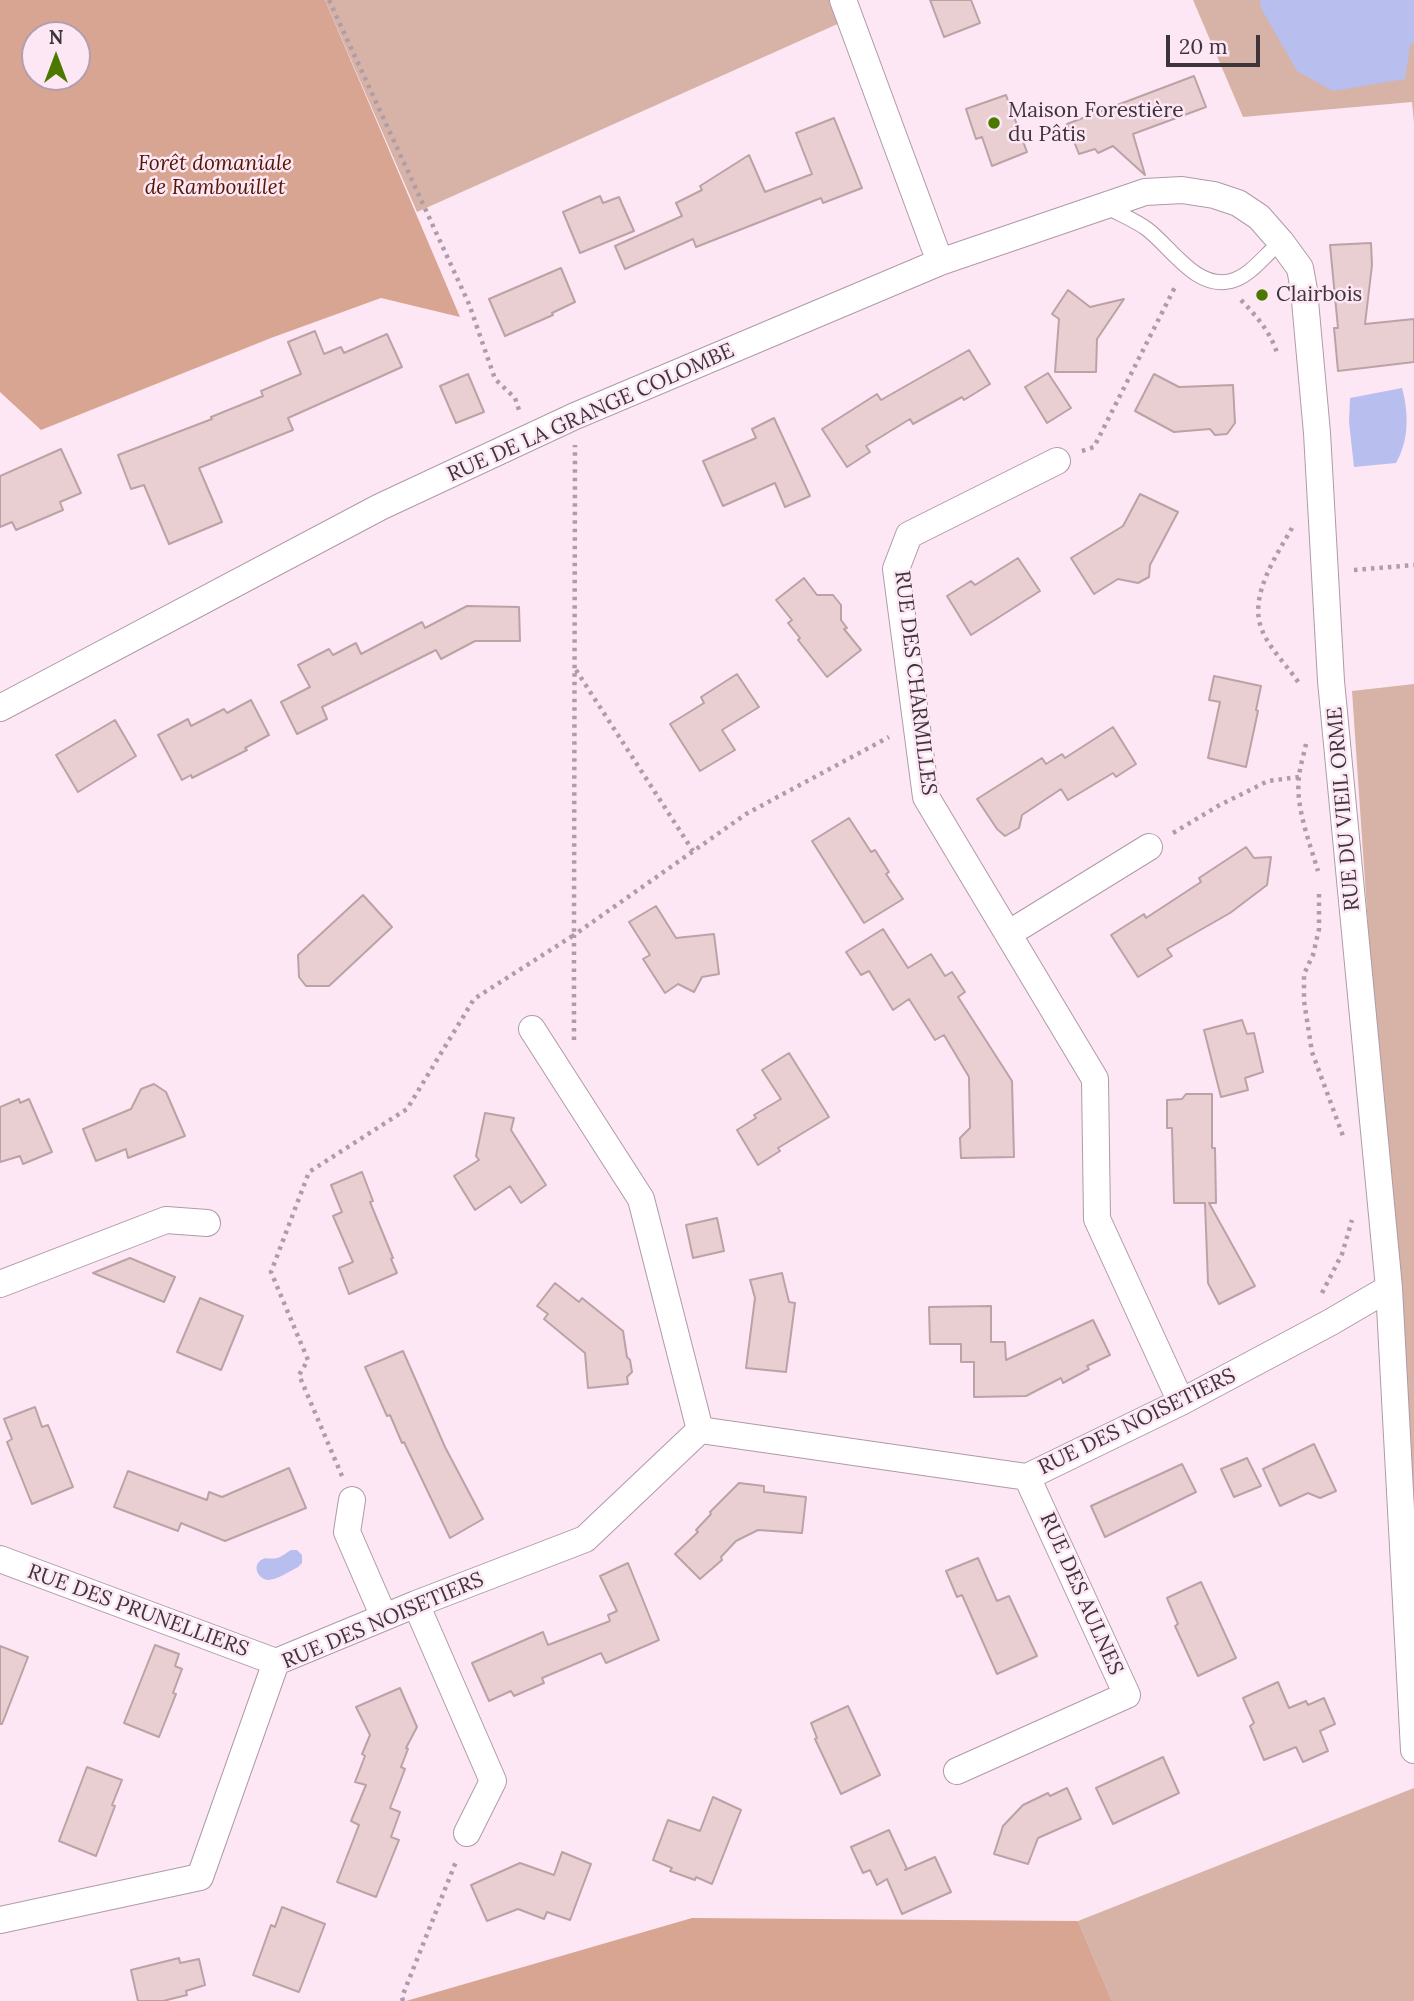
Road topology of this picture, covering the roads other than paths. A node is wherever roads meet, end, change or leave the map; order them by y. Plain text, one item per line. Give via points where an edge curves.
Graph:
1 (843, 0) edge
2 (1104, 206) junction
3 (1281, 242) junction
4 (940, 262) junction
5 (1057, 461) road end
6 (0, 708) edge
7 (1149, 847) road end
8 (1008, 934) junction
9 (532, 1029) dead end
10 (207, 1223) dead end
11 (0, 1284) edge
12 (1389, 1288) junction
13 (1181, 1402) junction
14 (700, 1430) junction
15 (1027, 1477) junction
16 (352, 1500) road end
17 (0, 1559) edge
18 (415, 1604) junction
19 (384, 1617) junction
20 (276, 1662) junction
21 (1414, 1750) edge
22 (957, 1771) dead end
23 (467, 1833) road end
24 (0, 1920) edge

1 - 4 street
2 - 3 street, RUE DU VIEIL ORME via 1145,192 1182,190 1214,195 1259,217
2 - 3 lane via 1146,228 1194,273 1208,280 1228,282 1244,276
2 - 4 street, RUE DU VIEIL ORME
3 - 12 street, RUE DU VIEIL ORME via 1300,268 1304,290 1331,681
4 - 6 street, RUE DE LA GRANGE COLOMBE via 575,416 380,508
5 - 8 street, RUE DES CHARMILLES via 909,536 896,569 926,797
7 - 8 street
8 - 13 street, RUE DES CHARMILLES via 1095,1079 1097,1219
9 - 14 street via 641,1199
10 - 11 street via 166,1220
12 - 13 street, RUE DES NOISETIERS
12 - 21 street, RUE DU VIEIL ORME
13 - 15 street, RUE DES NOISETIERS
14 - 15 street, RUE DES NOISETIERS
14 - 18 street, RUE DES NOISETIERS via 585,1539
15 - 22 street, RUE DES AULNES via 1127,1695
16 - 19 street via 347,1532
17 - 20 street, RUE DES PRUNELLIERS
18 - 19 street, RUE DES NOISETIERS
18 - 23 street via 493,1782
19 - 20 street, RUE DES NOISETIERS
20 - 24 street, RUE DES NOISETIERS via 200,1877

